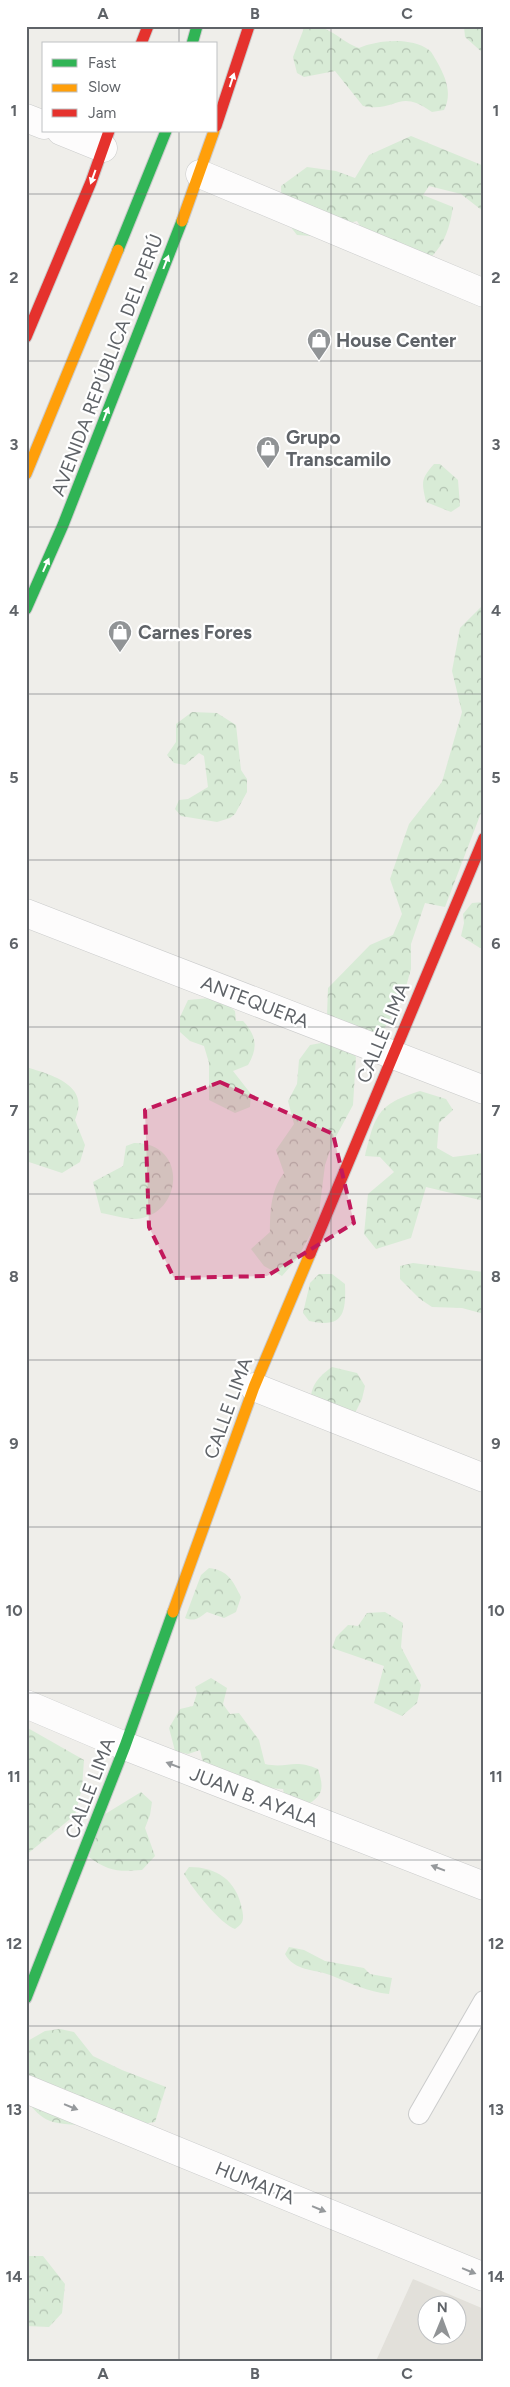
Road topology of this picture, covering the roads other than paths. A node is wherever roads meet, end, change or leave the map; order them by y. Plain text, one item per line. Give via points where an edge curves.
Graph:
1 (148, 26) edge
2 (197, 26) edge
3 (250, 26) edge
4 (142, 42) edge
5 (193, 42) edge
6 (26, 118) edge
7 (218, 120) edge
8 (42, 124) edge
9 (65, 132) edge
10 (166, 132) edge
11 (214, 132) edge
12 (106, 140) edge
13 (200, 174) junction
14 (484, 293) edge
15 (26, 337) edge
16 (26, 474) edge
17 (26, 609) edge
18 (484, 838) edge
19 (26, 913) edge
20 (392, 1055) junction
21 (484, 1090) edge
22 (254, 1387) junction
23 (484, 1478) edge
24 (26, 1704) edge
25 (125, 1746) junction
26 (484, 1886) edge
27 (26, 1998) edge
28 (484, 2001) edge
29 (26, 2089) edge
30 (419, 2114) dead end
31 (484, 2277) edge

1 - 4 main road
2 - 5 main road
7 -> 3 main road
6 - 8 street
9 - 12 street
10 - 16 main road
11 - 13 main road, AVENIDA REPÚBLICA DEL PERÚ
12 -> 15 main road
13 - 14 street
17 -> 13 main road, AVENIDA REPÚBLICA DEL PERÚ via 63,525
18 - 20 main road, CALLE LIMA
19 - 20 street, ANTEQUERA
20 - 21 street, ANTEQUERA
20 - 22 main road, CALLE LIMA
22 - 23 street
22 - 25 main road, CALLE LIMA
24 - 25 street, JUAN B. AYALA
26 -> 25 street, JUAN B. AYALA
25 - 27 main road, CALLE LIMA
28 - 30 lane
29 -> 31 street, HUMAITA

